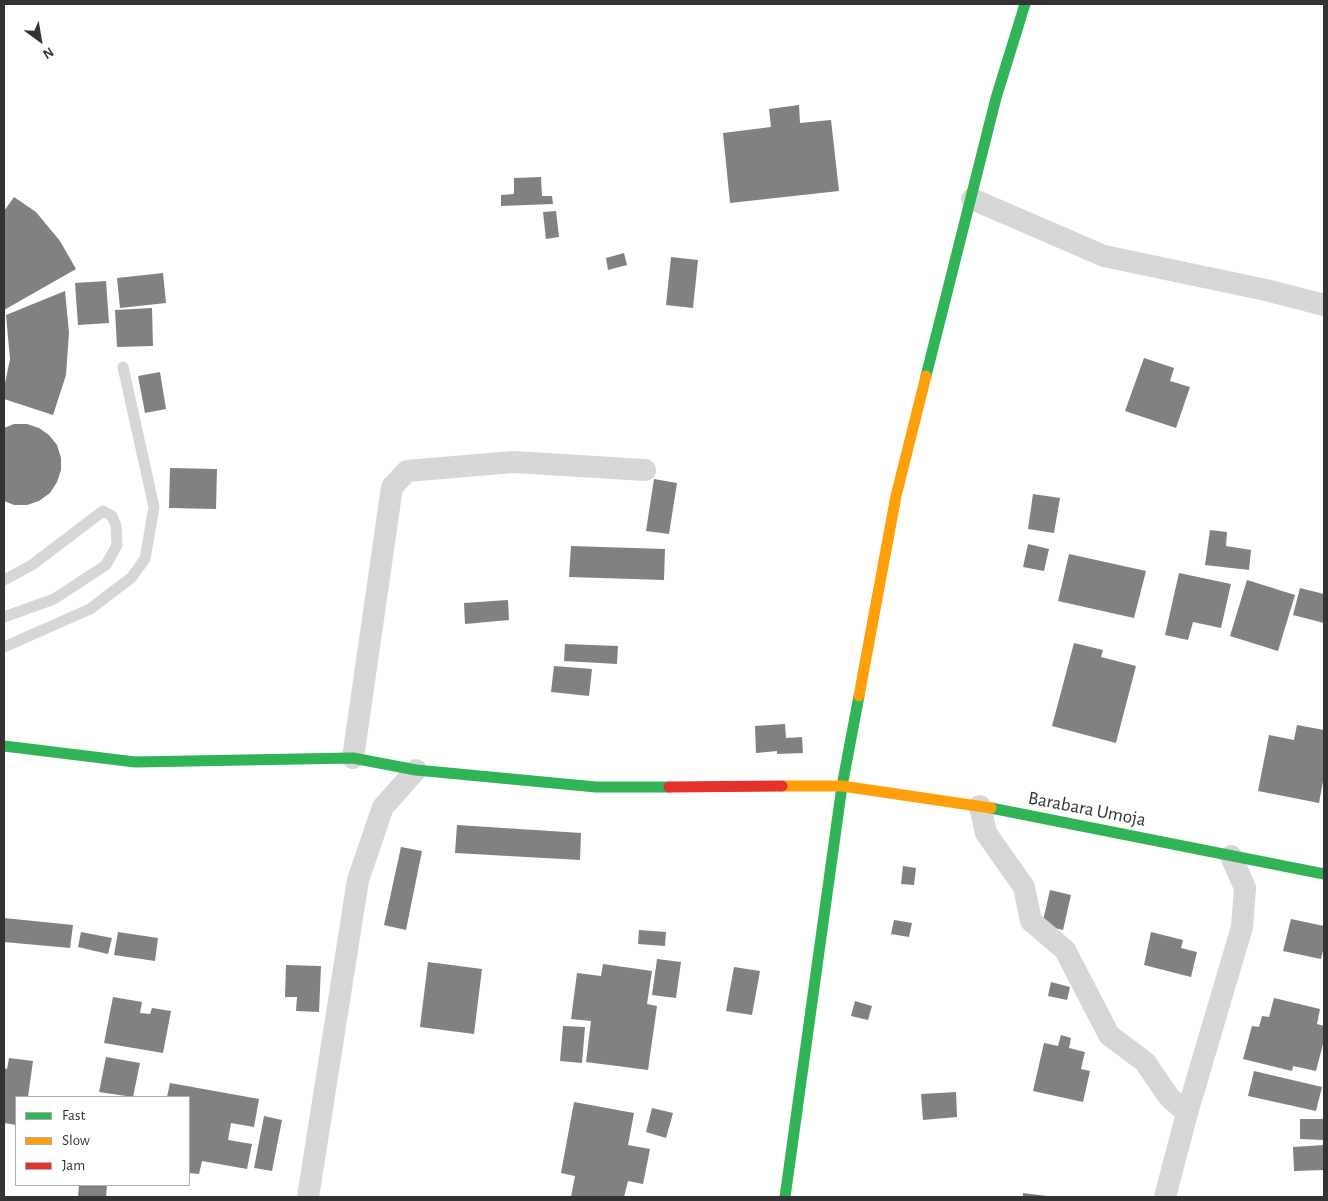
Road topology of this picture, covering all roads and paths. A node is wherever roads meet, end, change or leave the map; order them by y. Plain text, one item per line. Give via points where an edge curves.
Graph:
1 (1025, 4) edge
2 (972, 199) junction
3 (1324, 305) edge
4 (122, 367) dead end
5 (645, 470) dead end
6 (4, 580) edge
7 (4, 617) edge
8 (4, 647) edge
9 (4, 746) edge
10 (353, 758) junction
11 (416, 770) junction
12 (842, 786) junction
13 (980, 806) junction
14 (1231, 856) junction
15 (1324, 874) edge
16 (1186, 1114) junction
17 (308, 1197) edge
18 (785, 1197) edge
19 (1165, 1197) edge

1 - 2 street via 996,98
2 - 3 street via 1104,256
2 - 12 street via 896,496
4 - 8 lane via 154,507 145,559 131,578 90,609
5 - 10 street via 512,462 406,471 392,487
6 - 7 lane via 32,566 102,511 112,516 117,545 106,565 54,599
9 - 10 street, Barabara Umoja via 135,762
10 - 11 street, Barabara Umoja
11 - 12 street, Barabara Umoja via 596,787
11 - 17 street via 383,806 358,880
12 - 13 street, Barabara Umoja
12 - 18 street
13 - 14 street, Barabara Umoja
13 - 16 street via 986,833 1024,887 1031,921 1065,950 1109,1035 1146,1062 1169,1097
14 - 15 street, Barabara Umoja
14 - 16 street via 1245,888 1242,927
16 - 19 street

